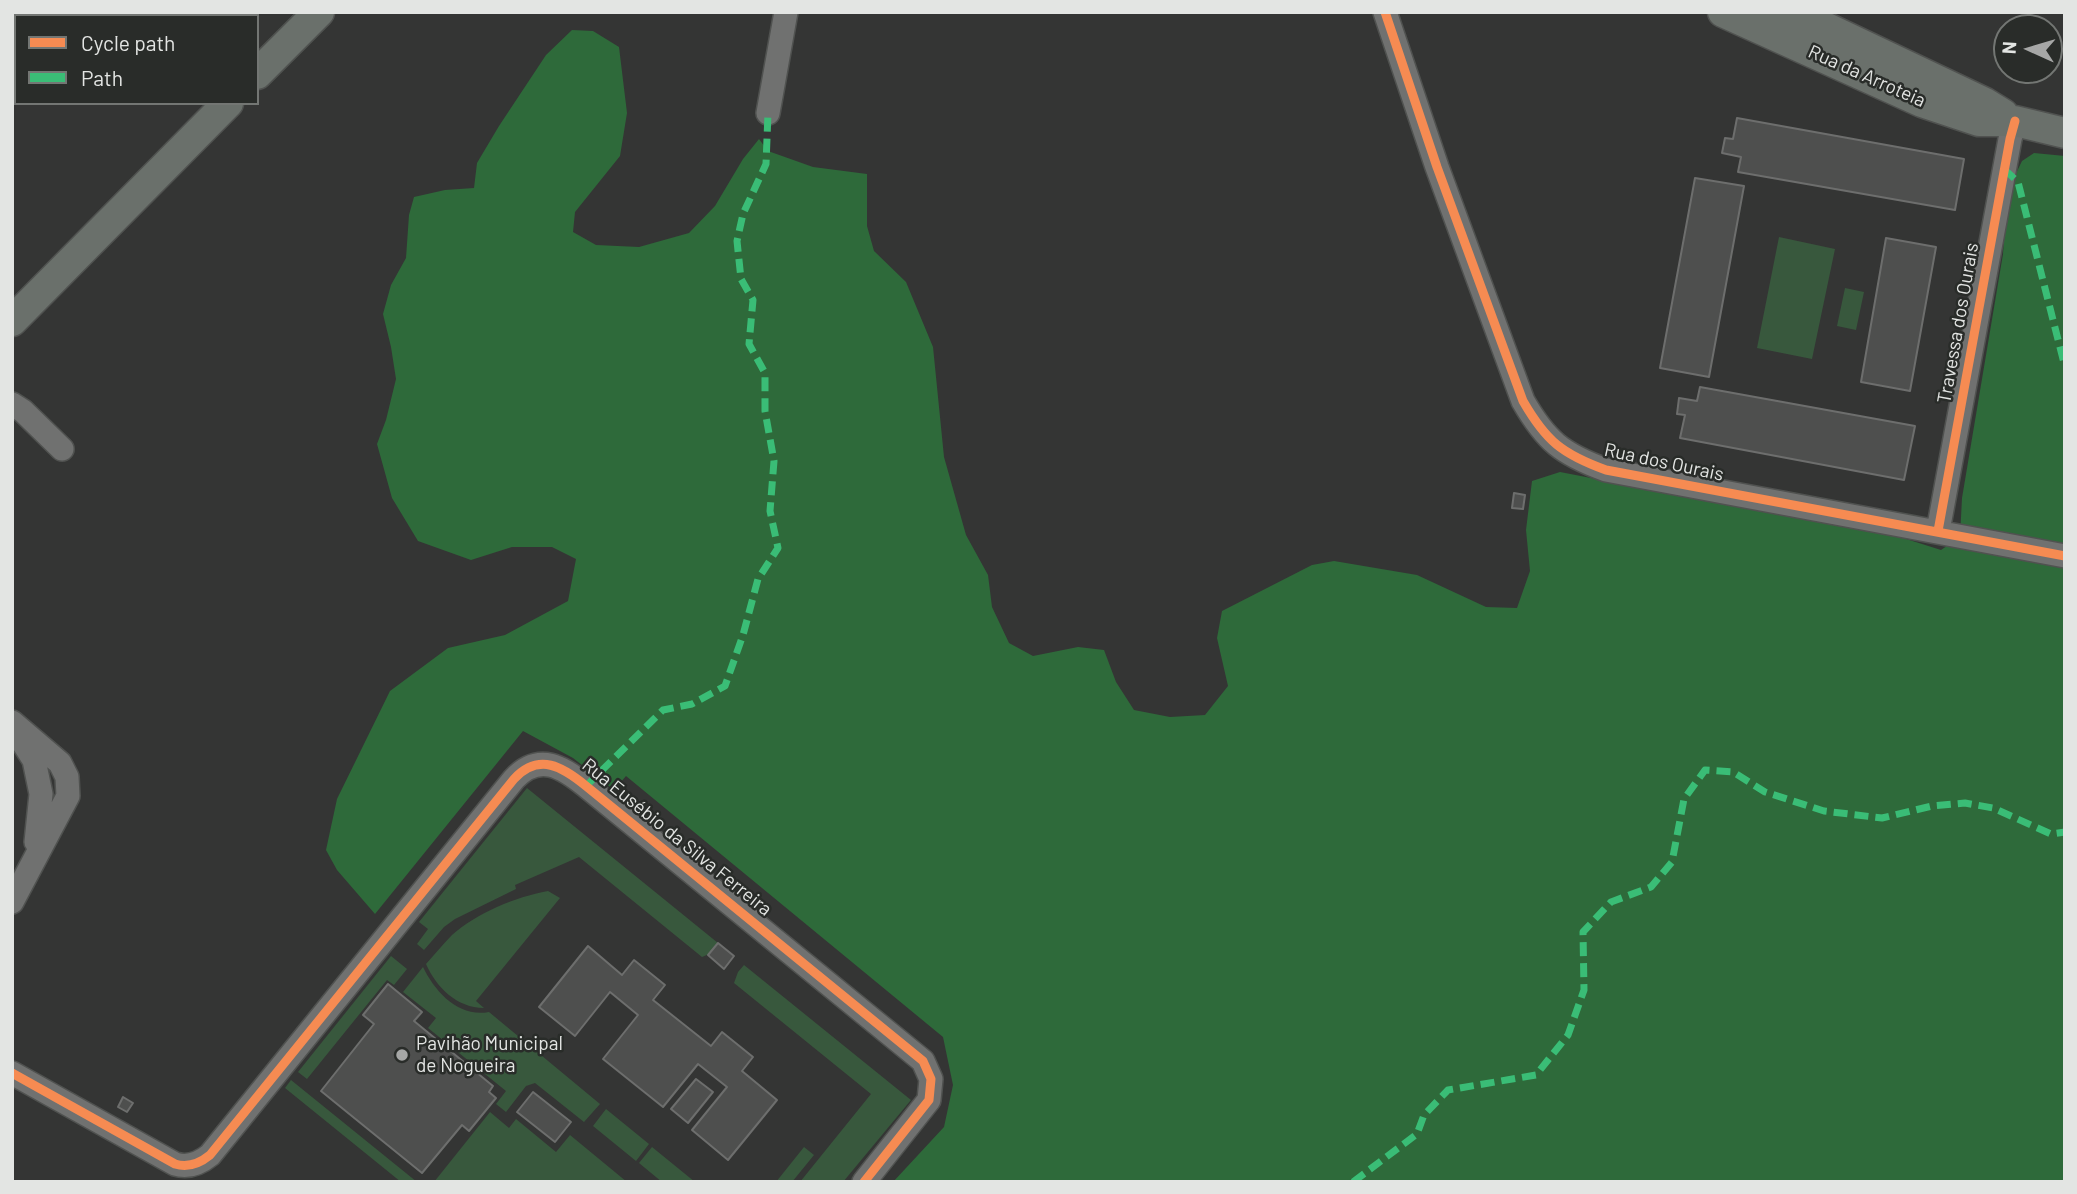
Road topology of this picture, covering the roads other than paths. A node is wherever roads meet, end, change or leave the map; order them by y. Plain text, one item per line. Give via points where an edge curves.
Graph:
1 (318, 12) edge
2 (786, 12) edge
3 (1385, 12) edge
4 (1723, 12) edge
5 (1754, 12) edge
6 (259, 72) edge
7 (226, 105) edge
8 (768, 113) dead end
9 (2015, 121) junction
10 (2065, 132) edge
11 (12, 321) edge
12 (12, 404) edge
13 (62, 449) dead end
14 (1938, 531) junction
15 (2065, 556) edge
16 (12, 724) edge
17 (12, 902) edge
18 (12, 1073) edge
19 (864, 1182) edge

1 - 6 main road
2 - 8 street
3 - 14 street, Rua dos Ourais via 1523,401 1538,428 1560,449 1606,470
4 - 9 main road, Rua da Arroteia via 1922,102 1979,121
5 - 9 main road, Rua da Arroteia via 1810,20
7 - 11 main road
9 - 10 main road, Rua da Arroteia
9 - 14 street, Travessa dos Ourais
12 - 13 street
14 - 15 street, Rua dos Ourais
16 - 17 street via 34,760 41,794 31,869
18 - 19 street, Rua Eusébio da Silva Ferreira via 175,1164 189,1166 206,1158 520,772 548,765 563,768 586,786 923,1061 931,1079 929,1100

